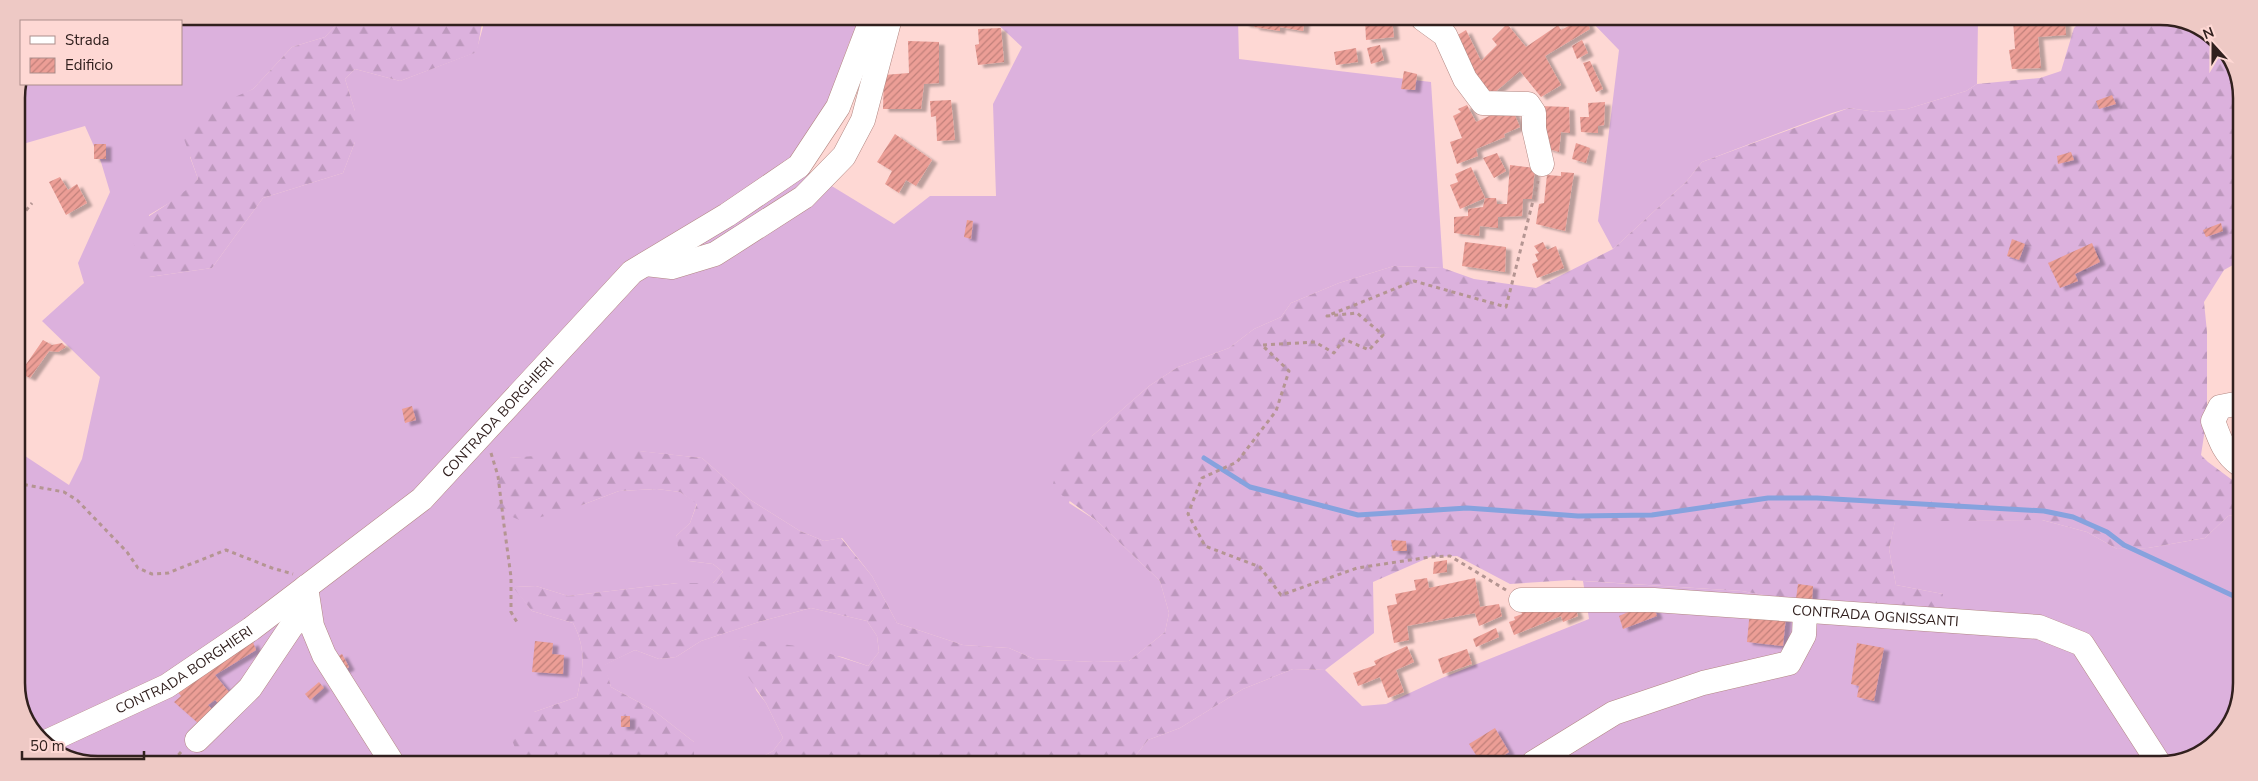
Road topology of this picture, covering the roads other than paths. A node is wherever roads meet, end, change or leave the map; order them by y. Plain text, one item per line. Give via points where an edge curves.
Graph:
1 (869, 25) edge
2 (888, 25) edge
3 (1431, 25) edge
4 (1542, 164) road end
5 (646, 264) junction
6 (2233, 404) edge
7 (2233, 461) edge
8 (307, 598) junction
9 (1521, 600) road end
10 (1805, 612) junction
11 (52, 739) edge
12 (197, 740) dead end
13 (389, 756) edge
14 (1545, 756) edge
15 (2154, 756) edge

1 - 5 street, CONTRADA BORGHIERI via 838,107 800,166
2 - 5 street via 863,120 844,156 804,197 715,254 672,267
3 - 4 street via 1445,35 1465,79 1483,103 1528,104 1534,113
5 - 8 street, CONTRADA BORGHIERI via 632,272 422,499
6 - 7 street via 2220,407 2214,421 2221,444
8 - 11 street, CONTRADA BORGHIERI via 251,630 167,686
8 - 12 street via 250,688
8 - 13 street via 312,626 332,671
9 - 10 street, CONTRADA OGNISSANTI via 1654,600
10 - 14 street via 1804,635 1789,663 1703,682 1614,712
10 - 15 street, CONTRADA OGNISSANTI via 2039,627 2082,644

